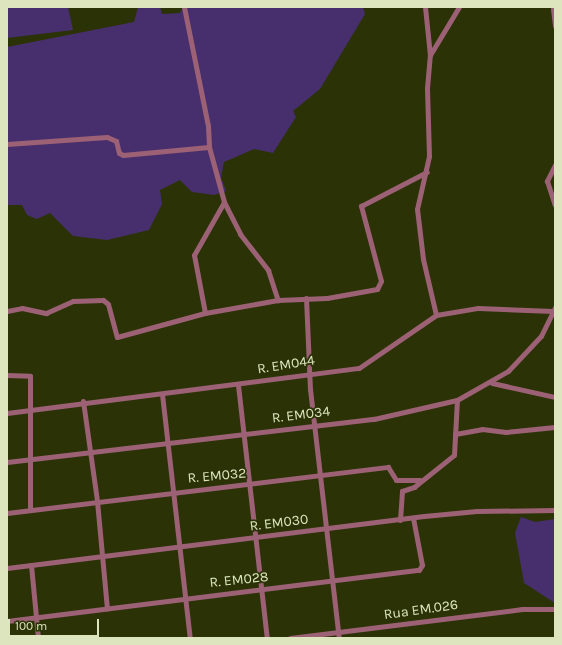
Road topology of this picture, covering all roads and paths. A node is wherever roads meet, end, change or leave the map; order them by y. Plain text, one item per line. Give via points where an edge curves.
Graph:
1 (184, 7) edge
2 (424, 7) edge
3 (459, 7) edge
4 (553, 9) edge
5 (555, 26) edge
6 (430, 55) junction
7 (7, 144) edge
8 (209, 147) junction
9 (555, 165) edge
10 (427, 172) junction
11 (224, 202) junction
12 (555, 205) edge
13 (306, 298) junction
14 (278, 300) junction
15 (554, 309) edge
16 (7, 310) edge
17 (205, 314) junction
18 (436, 315) junction
19 (310, 372) junction
20 (7, 375) edge
21 (492, 383) junction
22 (238, 385) junction
23 (162, 394) junction
24 (555, 397) edge
25 (457, 400) junction
26 (83, 402) junction
27 (28, 411) junction
28 (7, 413) edge
29 (313, 425) junction
30 (555, 427) edge
31 (243, 434) junction
32 (455, 434) junction
33 (169, 442) junction
34 (91, 452) junction
35 (29, 461) junction
36 (7, 462) edge
37 (320, 477) junction
38 (420, 480) junction
39 (248, 486) junction
40 (173, 492) junction
41 (97, 501) junction
42 (30, 510) junction
43 (555, 510) edge
44 (7, 513) edge
45 (414, 518) junction
46 (400, 520) junction
47 (326, 529) junction
48 (254, 538) junction
49 (179, 547) junction
50 (102, 557) junction
51 (31, 565) junction
52 (7, 568) edge
53 (333, 582) junction
54 (260, 590) junction
55 (187, 598) junction
56 (107, 609) junction
57 (555, 609) edge
58 (37, 618) junction
59 (7, 621) edge
60 (338, 636) edge
61 (38, 638) edge
62 (190, 638) edge
63 (267, 638) edge
64 (290, 638) edge

1 - 8 street via 208,126
2 - 6 street
3 - 6 street
4 - 5 street
6 - 10 street
7 - 8 street via 107,137 116,141 118,153 123,154
8 - 11 street
9 - 12 street via 547,181
10 - 13 street via 361,206 381,286 349,295
10 - 18 street via 417,209 423,259
11 - 14 street via 240,234 268,270
11 - 17 street via 194,255
13 - 14 street
13 - 19 street
14 - 17 street
15 - 18 street, R. EM044 via 478,308
15 - 21 street, R. EM034 via 528,352
16 - 17 street via 22,308 46,313 73,301 103,300 108,304 117,337
18 - 19 street, R. EM044 via 359,368
19 - 22 street, R. EM044
19 - 29 street
20 - 27 street via 30,374
21 - 24 street
21 - 25 street, R. EM034
22 - 23 street, R. EM044
22 - 31 street
23 - 26 street, R. EM044
23 - 33 street
25 - 29 street, R. EM034 via 396,416
25 - 32 street
26 - 27 street, R. EM044
26 - 34 street
27 - 28 street, R. EM044
27 - 35 street
29 - 31 street, R. EM034
29 - 37 street
30 - 32 street via 506,432 482,429
31 - 33 street, R. EM034
31 - 39 street
32 - 38 street via 450,459
33 - 34 street, R. EM034
33 - 40 street
34 - 35 street, R. EM034
34 - 41 street
35 - 36 street, R. EM034
35 - 42 street
37 - 38 street, R. EM032 via 388,467 396,480
37 - 39 street, R. EM032
37 - 47 street
38 - 46 street via 402,491
39 - 40 street, R. EM032
39 - 48 street
40 - 41 street, R. EM032
40 - 49 street
41 - 42 street, R. EM032
41 - 50 street
42 - 44 street, R. EM032
43 - 45 street, R. EM030 via 477,511
45 - 46 street, R. EM030
45 - 53 street, R. EM028 via 422,568
46 - 47 street, R. EM030
47 - 48 street, R. EM030
47 - 53 street
48 - 49 street, R. EM030
48 - 54 street
49 - 50 street, R. EM030
49 - 55 street
50 - 51 street, R. EM030
50 - 56 street
51 - 52 street, R. EM030
51 - 58 street
53 - 54 street, R. EM028
53 - 60 street
54 - 55 street, R. EM028
54 - 63 street
55 - 56 street, R. EM028
55 - 62 street
56 - 58 street, R. EM028
57 - 60 street, Rua EM.026 via 486,613
58 - 59 street, R. EM028
58 - 61 street
60 - 64 street, Rua EM.026

